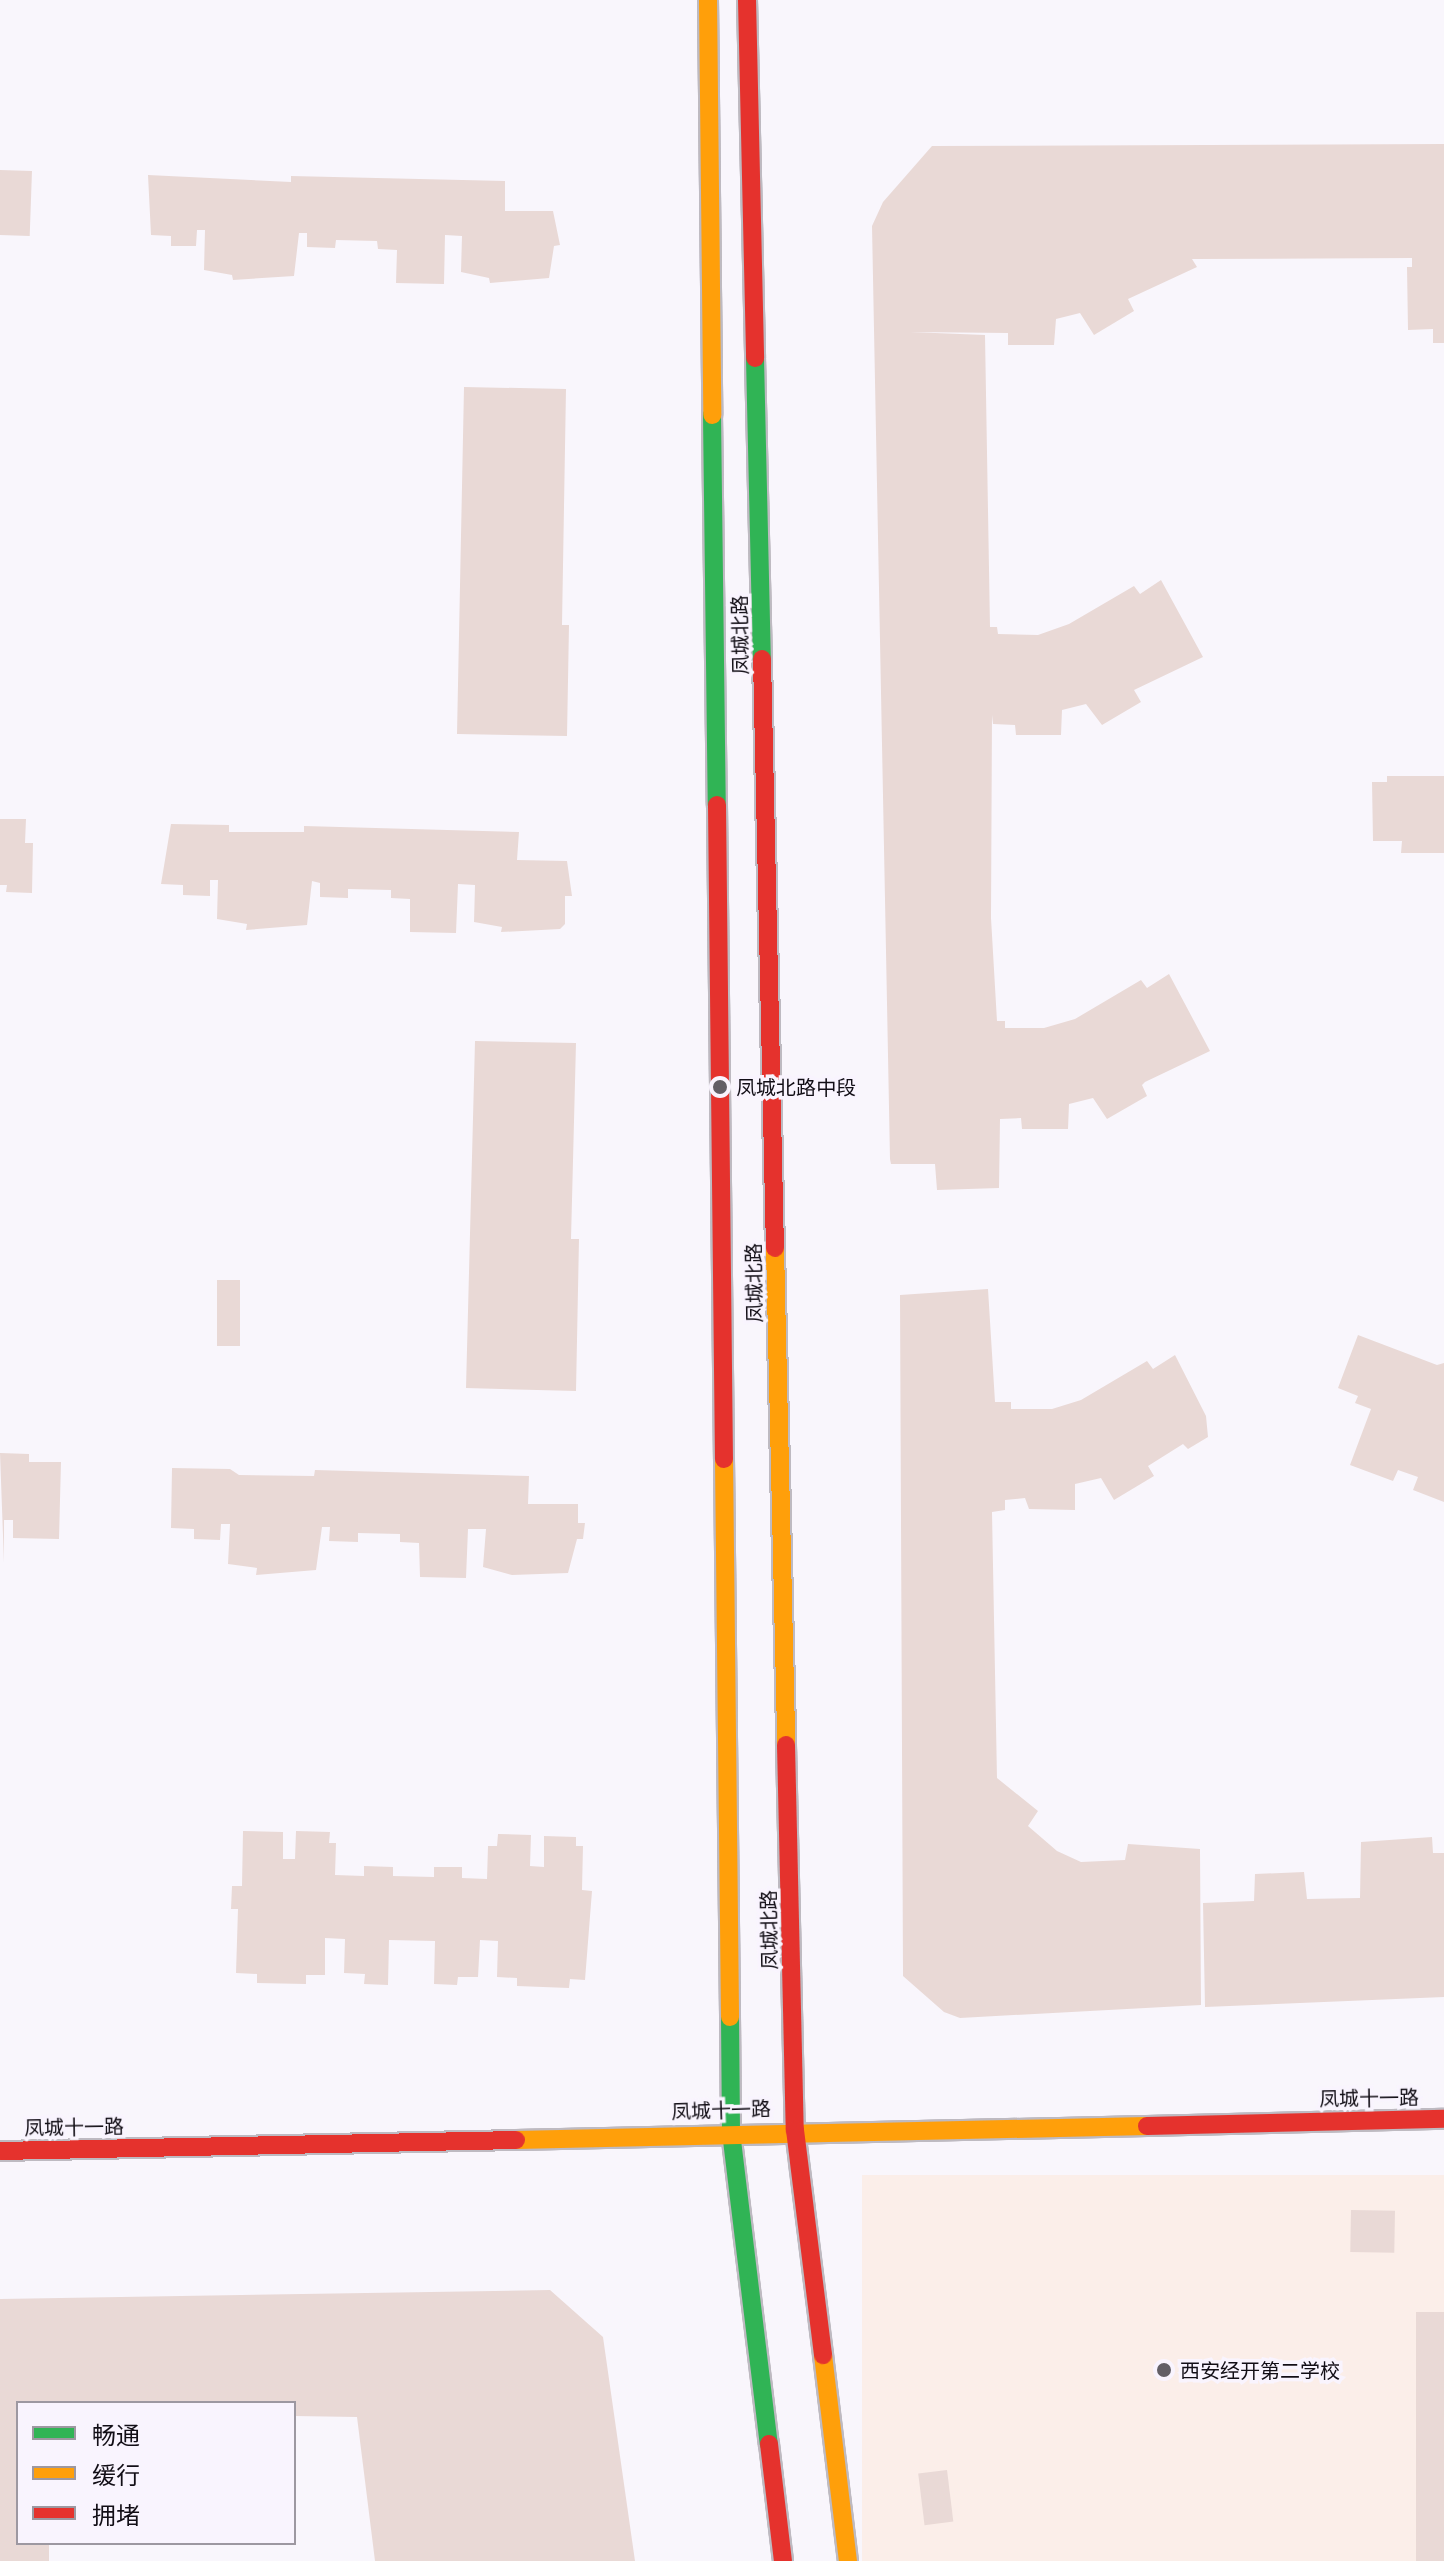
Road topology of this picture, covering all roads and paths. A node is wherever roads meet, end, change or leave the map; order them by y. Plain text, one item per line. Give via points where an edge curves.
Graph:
1 (708, 0) edge
2 (747, 0) edge
3 (1444, 2119) edge
4 (795, 2130) junction
5 (731, 2132) junction
6 (0, 2151) edge
7 (783, 2561) edge
8 (848, 2561) edge

1 - 5 main road, 凤城北路
2 - 4 main road, 凤城北路
3 - 4 main road, 凤城十一路
4 - 5 main road, 凤城十一路
4 - 8 main road, 凤城北路
5 - 6 main road, 凤城十一路
5 - 7 main road, 凤城北路

